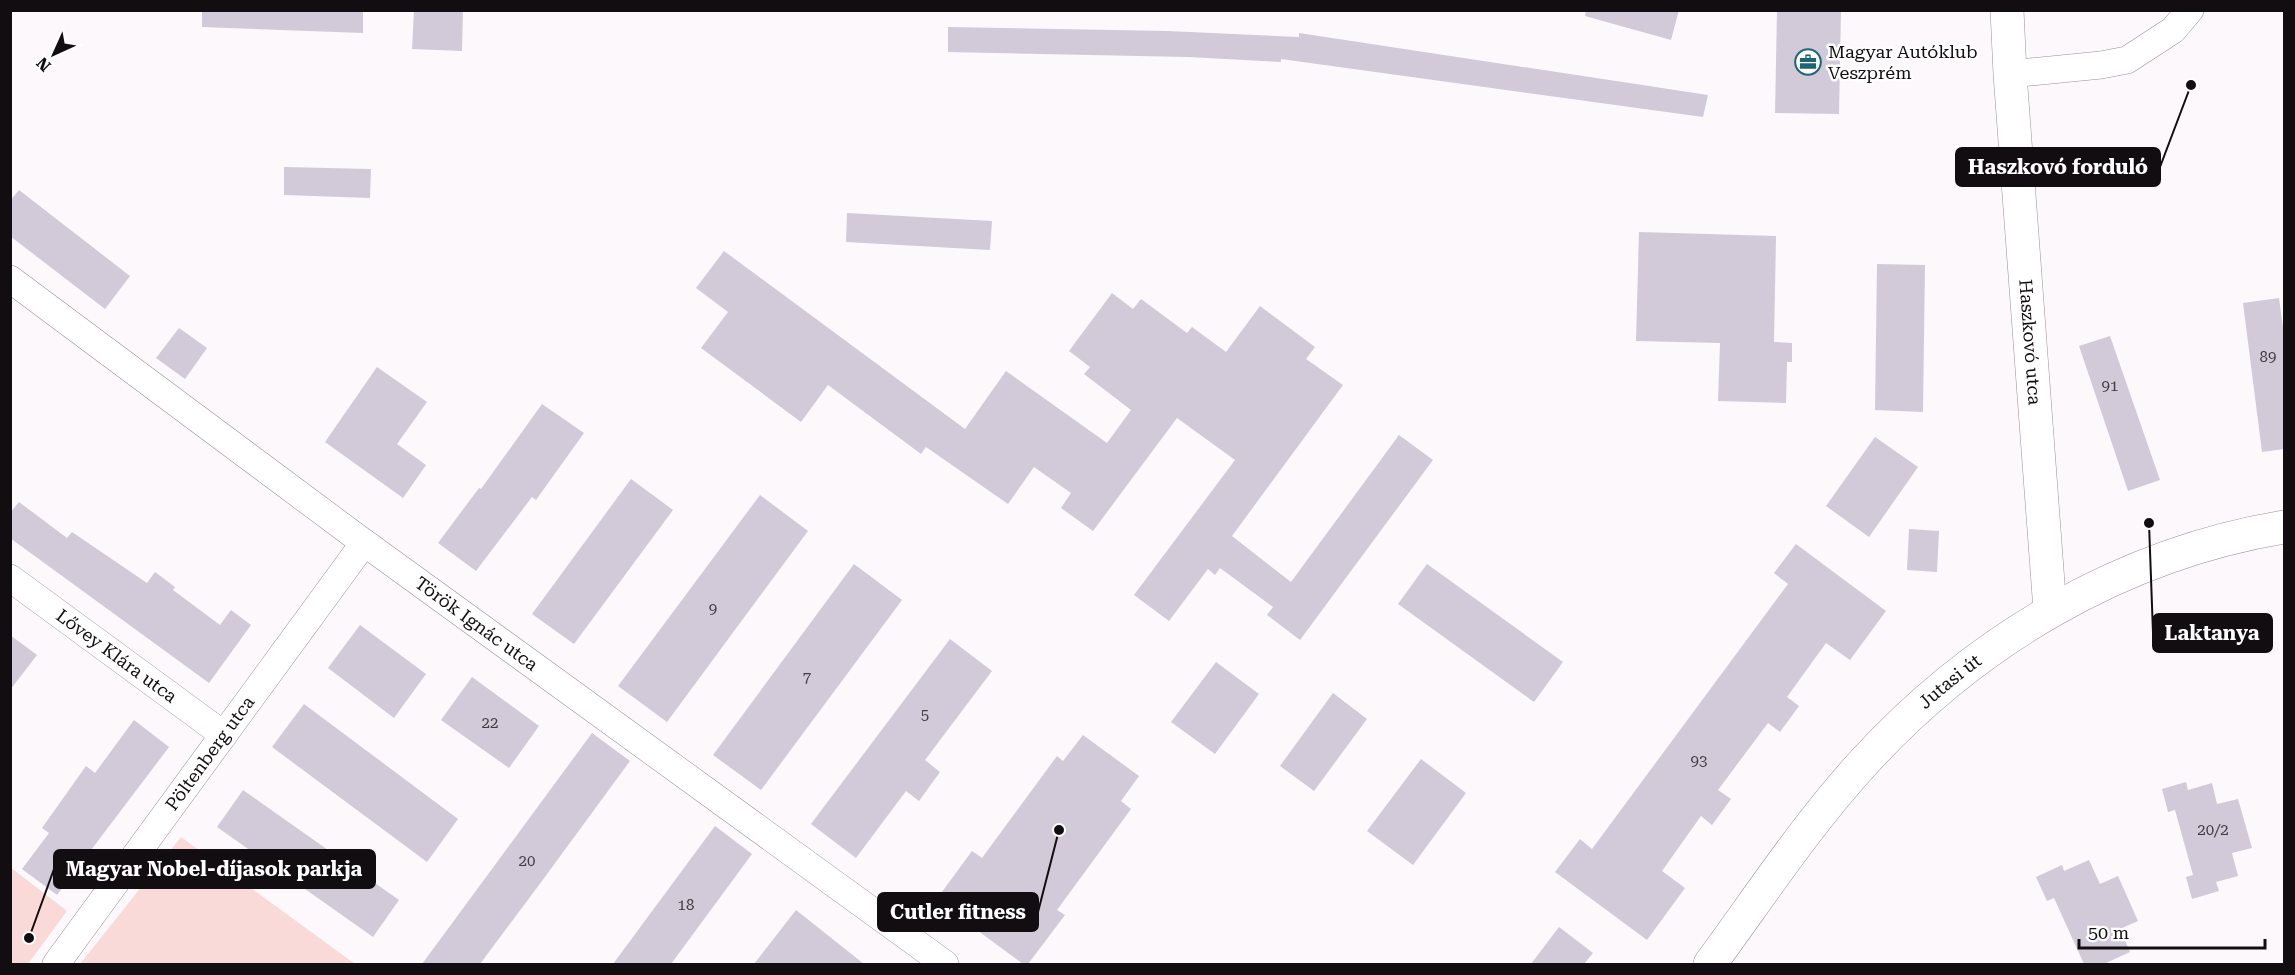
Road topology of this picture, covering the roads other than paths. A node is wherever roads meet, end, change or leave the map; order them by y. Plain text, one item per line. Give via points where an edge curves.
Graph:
1 (2007, 10) edge
2 (2190, 10) edge
3 (2010, 74) junction
4 (10, 279) edge
5 (2284, 527) edge
6 (364, 543) junction
7 (10, 578) edge
8 (2050, 610) junction
9 (224, 735) junction
10 (56, 964) edge
11 (945, 964) edge
12 (1710, 964) edge

1 - 3 street, Haszkovó utca
2 - 3 street via 2173,30 2127,60
3 - 8 street, Haszkovó utca
4 - 6 street, Török Ignác utca
5 - 8 street, Jutasi út via 2179,554
6 - 9 street, Pöltenberg utca
6 - 11 street, Török Ignác utca
7 - 9 street, Lővey Klára utca
8 - 12 street, Jutasi út via 1984,652 1927,698 1864,762 1808,828
9 - 10 street, Pöltenberg utca

